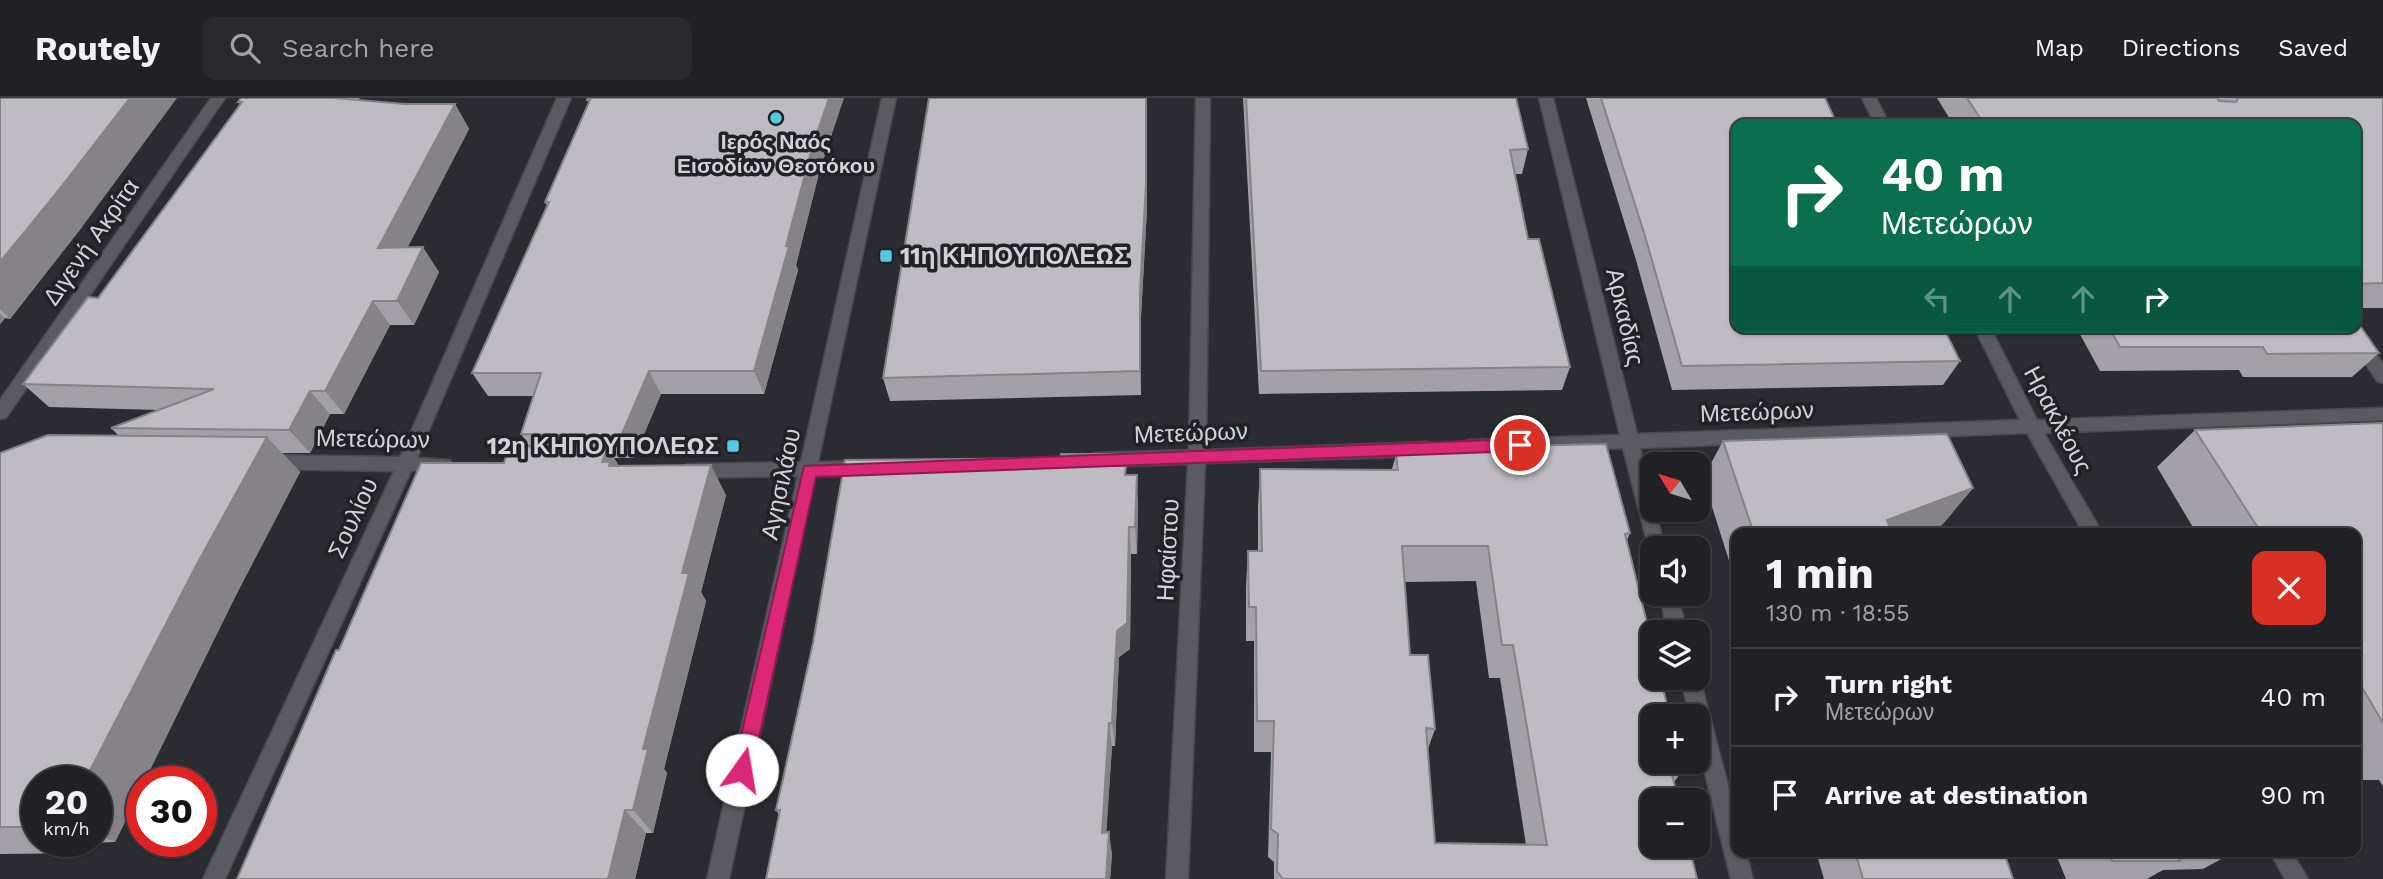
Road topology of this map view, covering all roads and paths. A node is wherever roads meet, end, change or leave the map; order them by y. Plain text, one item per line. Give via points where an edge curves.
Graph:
1 (218, 98) edge
2 (564, 98) edge
3 (889, 98) edge
4 (1203, 98) edge
5 (1546, 98) edge
6 (1869, 98) edge
7 (1880, 119) edge
8 (1985, 333) edge
9 (2353, 333) edge
10 (2383, 377) edge
11 (0, 412) edge
12 (2383, 414) edge
13 (2032, 427) junction
14 (1628, 441) junction
15 (1197, 457) junction
16 (1072, 461) edge
17 (252, 462) edge
18 (406, 464) junction
19 (460, 465) edge
20 (879, 468) edge
21 (678, 471) edge
22 (810, 471) junction
23 (2091, 528) edge
24 (1653, 536) edge
25 (1693, 690) edge
26 (1731, 836) edge
27 (1736, 857) edge
28 (2283, 857) edge
29 (214, 879) edge
30 (718, 879) edge
31 (1177, 879) edge
32 (1742, 879) edge
33 (2297, 879) edge

1 - 11 street, Διγενή Ακρίτα
2 - 18 street, Σουλίου
3 - 22 street, Αγησιλάου
4 - 15 street, Ηφαίστου
5 - 14 street, Αρκαδίας
6 - 7 street
8 - 13 street, Ηρακλέους
9 - 10 street
12 - 13 street, Μετεώρων
13 - 14 street, Μετεώρων
13 - 23 street, Ηρακλέους
14 - 15 street, Μετεώρων
14 - 24 street, Αρκαδίας
15 - 16 street, Μετεώρων
15 - 31 street, Ηφαίστου
17 - 18 street, Μετεώρων
18 - 19 street, Μετεώρων
18 - 29 street, Σουλίου
20 - 22 street
21 - 22 street
22 - 30 street, Αγησιλάου
25 - 26 street
27 - 32 street
28 - 33 street

